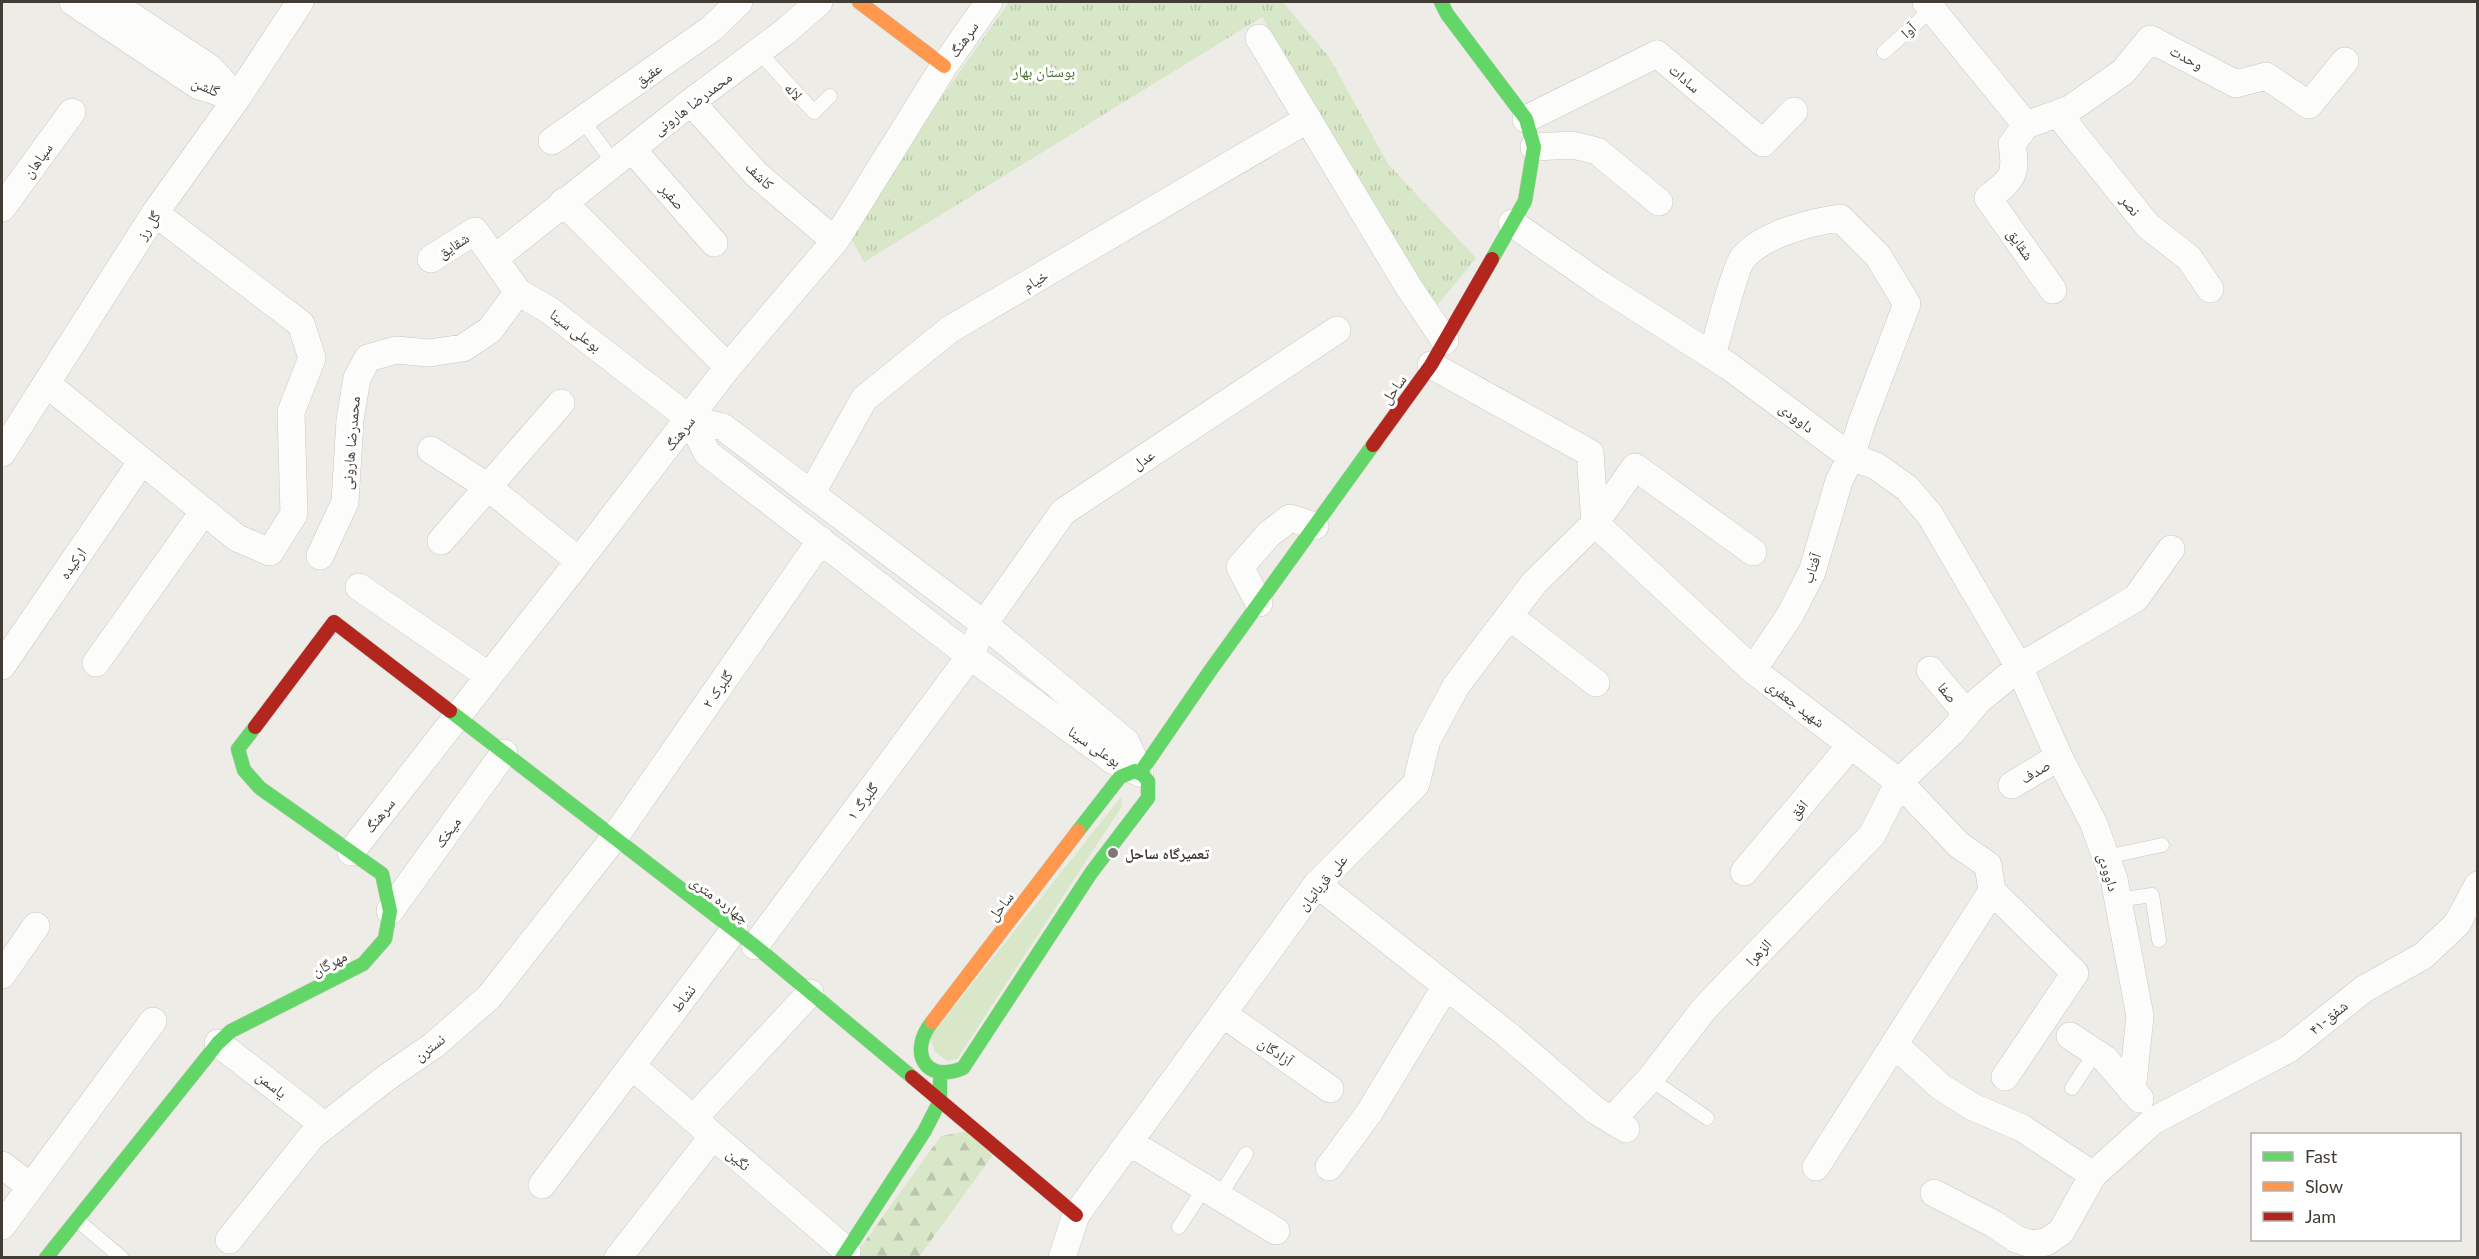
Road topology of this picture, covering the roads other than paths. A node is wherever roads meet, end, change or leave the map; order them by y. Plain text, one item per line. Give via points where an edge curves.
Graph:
1 (73, 2) edge
2 (110, 2) edge
3 (300, 2) edge
4 (739, 2) edge
5 (819, 2) edge
6 (859, 2) edge
7 (989, 2) edge
8 (1441, 2) edge
9 (1929, 5) edge
10 (1259, 38) dead end
11 (759, 52) junction
12 (1884, 52) dead end
13 (2345, 61) dead end
14 (944, 66) junction
15 (830, 96) dead end
16 (237, 98) junction
17 (691, 102) junction
18 (1794, 111) dead end
19 (72, 112) dead end
20 (2058, 114) junction
21 (1308, 119) junction
22 (1526, 119) junction
23 (583, 121) junction
24 (2026, 125) junction
25 (552, 141) dead end
26 (1534, 147) junction
27 (623, 156) junction
28 (563, 202) junction
29 (1659, 202) dead end
30 (2, 208) edge
31 (155, 213) junction
32 (1512, 223) junction
33 (475, 231) joint
34 (835, 241) junction
35 (714, 243) dead end
36 (495, 258) junction
37 (431, 259) dead end
38 (2210, 289) dead end
39 (2053, 290) dead end
40 (518, 292) junction
41 (1337, 330) dead end
42 (1445, 341) junction
43 (1712, 356) junction
44 (1431, 365) junction
45 (728, 367) junction
46 (47, 384) junction
47 (561, 403) dead end
48 (690, 419) junction
49 (432, 450) dead end
50 (2, 453) edge
51 (1851, 457) junction
52 (142, 461) junction
53 (488, 488) junction
54 (811, 494) junction
55 (204, 511) junction
56 (1595, 523) junction
57 (1315, 526) junction
58 (821, 540) junction
59 (441, 541) dead end
60 (2171, 549) dead end
61 (1753, 552) dead end
62 (320, 556) dead end
63 (579, 561) junction
64 (359, 587) dead end
65 (1259, 603) junction
66 (1509, 616) junction
67 (334, 621) joint
68 (984, 624) junction
69 (970, 656) junction
70 (96, 663) dead end
71 (2, 666) edge
72 (2019, 667) junction
73 (1753, 670) junction
74 (1929, 670) dead end
75 (489, 676) junction
76 (1596, 683) dead end
77 (1967, 714) junction
78 (457, 716) junction
79 (1851, 745) junction
80 (504, 753) junction
81 (2059, 757) junction
82 (1140, 773) junction
83 (1899, 782) junction
84 (2012, 785) dead end
85 (614, 838) junction
86 (2162, 845) dead end
87 (351, 852) junction
88 (2106, 857) junction
89 (1744, 872) dead end
90 (1317, 884) junction
91 (2478, 885) edge
92 (1992, 891) junction
93 (2118, 900) junction
94 (390, 911) junction
95 (36, 926) dead end
96 (744, 938) junction
97 (2159, 940) dead end
98 (2, 975) edge
99 (1446, 986) junction
100 (810, 993) junction
101 (1223, 1014) junction
102 (153, 1021) dead end
103 (2070, 1036) dead end
104 (218, 1043) junction
105 (1894, 1044) junction
106 (2095, 1053) junction
107 (632, 1066) junction
108 (940, 1073) junction
109 (2005, 1077) dead end
110 (1650, 1079) junction
111 (2072, 1088) dead end
112 (1330, 1089) dead end
113 (2132, 1091) junction
114 (940, 1101) junction
115 (1707, 1118) dead end
116 (2153, 1121) junction
117 (325, 1126) junction
118 (703, 1127) junction
119 (1129, 1142) junction
120 (1246, 1154) dead end
121 (2, 1165) edge
122 (1329, 1167) dead end
123 (1816, 1167) dead end
124 (2093, 1175) junction
125 (542, 1185) dead end
126 (31, 1187) junction
127 (1212, 1193) junction
128 (1934, 1193) dead end
129 (1076, 1215) junction
130 (76, 1220) junction
131 (2, 1226) edge
132 (1179, 1227) dead end
133 (1276, 1232) dead end
134 (229, 1240) dead end
135 (845, 1254) edge
136 (46, 1257) edge
137 (122, 1257) edge
138 (618, 1257) edge
139 (1062, 1257) edge

1 - 16 street, گلشن via 199,86
2 - 16 street, گلشن via 210,68
3 - 16 street, گل رز
4 - 23 street, عقیق via 711,29
5 - 11 street, محمدرضا هارونی
6 - 14 street
7 - 14 street, سرهنگ
8 - 22 street, ساحل
9 - 12 lane, آوا
9 - 24 street
10 - 21 street
11 - 15 lane, لاله via 814,112
11 - 17 street, محمدرضا هارونی
13 - 20 street, وحدت via 2309,105 2266,76 2236,84 2150,39 2123,72
14 - 34 street, سرهنگ
16 - 31 street, گل رز
17 - 27 street, محمدرضا هارونی
17 - 34 street, کاشف via 756,174
18 - 22 street, سادات via 1763,143 1657,54
19 - 30 street, سپاهان
20 - 24 street, وحدت
20 - 38 street, نصر via 2148,226 2189,258
21 - 42 street
21 - 54 street, خیام via 949,330 864,399
22 - 26 street, ساحل
23 - 25 street, عقیق
23 - 27 lane
24 - 39 street, شقایق via 2012,144 2015,167 2007,182 1988,198
26 - 29 street via 1574,145 1597,152
26 - 32 street, ساحل via 1525,201
27 - 28 street, محمدرضا هارونی
27 - 35 street, صفیر
28 - 36 street, محمدرضا هارونی
28 - 45 street
31 - 46 street, گل رز
31 - 55 street via 301,324 312,358 291,412 294,514 270,552 237,538
32 - 42 street, ساحل
32 - 43 street, داوودی
33 - 36 street, بوعلی سینا
33 - 37 street, شقایق
34 - 45 street, سرهنگ
36 - 40 street, بوعلی سینا
40 - 48 street, بوعلی سینا via 549,310
40 - 62 street, محمدرضا هارونی via 490,330 463,348 429,353 396,350 368,358 357,378 350,420 345,502
41 - 68 street, عدل via 1064,512
42 - 44 street, ساحل
43 - 51 street, داوودی
43 - 51 street, آفتاب via 1741,259 1759,244 1811,223 1840,218 1878,256 1907,304
44 - 56 street via 1590,453
44 - 57 street, ساحل
45 - 48 street, سرهنگ
46 - 50 street, گل رز
46 - 52 street
47 - 53 street
48 - 54 street, بوعلی سینا via 723,427
48 - 58 street, بوعلی سینا via 706,453
48 - 63 street, سرهنگ
49 - 53 street
51 - 72 street, داوودی via 1876,466 1907,488 1930,515
51 - 73 street, آفتاب via 1839,481 1812,572 1790,615
52 - 55 street
52 - 71 street, ارکیده
53 - 59 street
53 - 63 street
54 - 68 street, بوعلی سینا
55 - 70 street
56 - 61 street, علی قربانیان via 1635,466
56 - 66 street, علی قربانیان via 1534,583
56 - 73 street, شهید جعفری
57 - 65 street, ساحل
57 - 65 street via 1290,518 1269,534 1240,567
58 - 69 street, بوعلی سینا
58 - 85 street, گلبرک ۲
60 - 72 street via 2136,598
63 - 75 street, سرهنگ
64 - 75 street
65 - 82 street, ساحل
66 - 76 street
66 - 90 street, علی قربانیان via 1456,686 1427,740 1416,784
67 - 78 street, چهارده متری
67 - 87 street, مهرگان via 238,749 244,770 260,788
68 - 69 street, عدل
68 - 82 street, بوعلی سینا via 1126,742
69 - 82 street, بوعلی سینا via 1114,761
69 - 96 street, گلبرگ ۱
72 - 77 street
72 - 81 street, داوودی
73 - 79 street, شهید جعفری
74 - 77 street, صفا
75 - 78 street, سرهنگ
77 - 83 street
78 - 80 street, چهارده متری
78 - 87 street, سرهنگ
79 - 83 street, شهید جعفری
79 - 89 street, افق
80 - 85 street, چهارده متری
80 - 94 street, میخک
81 - 84 street, صدف
81 - 88 street, داوودی via 2093,822
82 - 108 street via 1149,781 1148,798 1091,873 963,1068
82 - 108 street, ساحل via 1130,771 1120,777 923,1033 921,1058
83 - 92 street, شهید جعفری via 1959,845 1989,865
83 - 110 street, الزهرا via 1872,834 1704,1009
85 - 96 street, چهارده متری
85 - 117 street, نسترن via 489,997 434,1045
86 - 88 lane
87 - 94 street, مهرگان via 382,874
88 - 93 street, داوودی
90 - 99 street, الزهرا
90 - 101 street, علی قربانیان
91 - 116 street, شفق-۴۱ via 2457,924 2423,956 2364,989 2289,1049
92 - 105 street
92 - 109 street via 2075,974
93 - 97 lane via 2152,896
93 - 113 street, داوودی via 2140,1016
94 - 104 street, مهرگان via 385,939 363,964 231,1031
95 - 98 street
96 - 100 street, چهارده متری
96 - 107 street, نشاط
99 - 110 street, الزهرا via 1595,1110 1620,1125
99 - 122 street via 1369,1113
100 - 114 street, چهارده متری
100 - 118 street
101 - 112 street, آزادگان
101 - 119 street, علی قربانیان
102 - 126 street
103 - 106 street
104 - 117 street, یاسمن
104 - 130 street, مهرگان
105 - 123 street
105 - 124 street via 1941,1087 1972,1107 2022,1128
106 - 111 lane
106 - 113 street
107 - 118 street, نگین
107 - 125 street, نشاط
108 - 114 street
110 - 115 lane
113 - 116 street
114 - 129 street, چهارده متری
114 - 135 street
116 - 124 street, شفق-۴۱
117 - 134 street, نسترن via 311,1137
118 - 135 street, نگین
118 - 138 street
119 - 127 street
119 - 129 street, علی قربانیان
120 - 127 lane
121 - 126 street
124 - 128 street, شفق-۴۱ via 2061,1232 2046,1242 2031,1244
126 - 131 street
127 - 132 lane
127 - 133 street
129 - 139 street, علی قربانیان
130 - 136 street, مهرگان
130 - 137 lane

